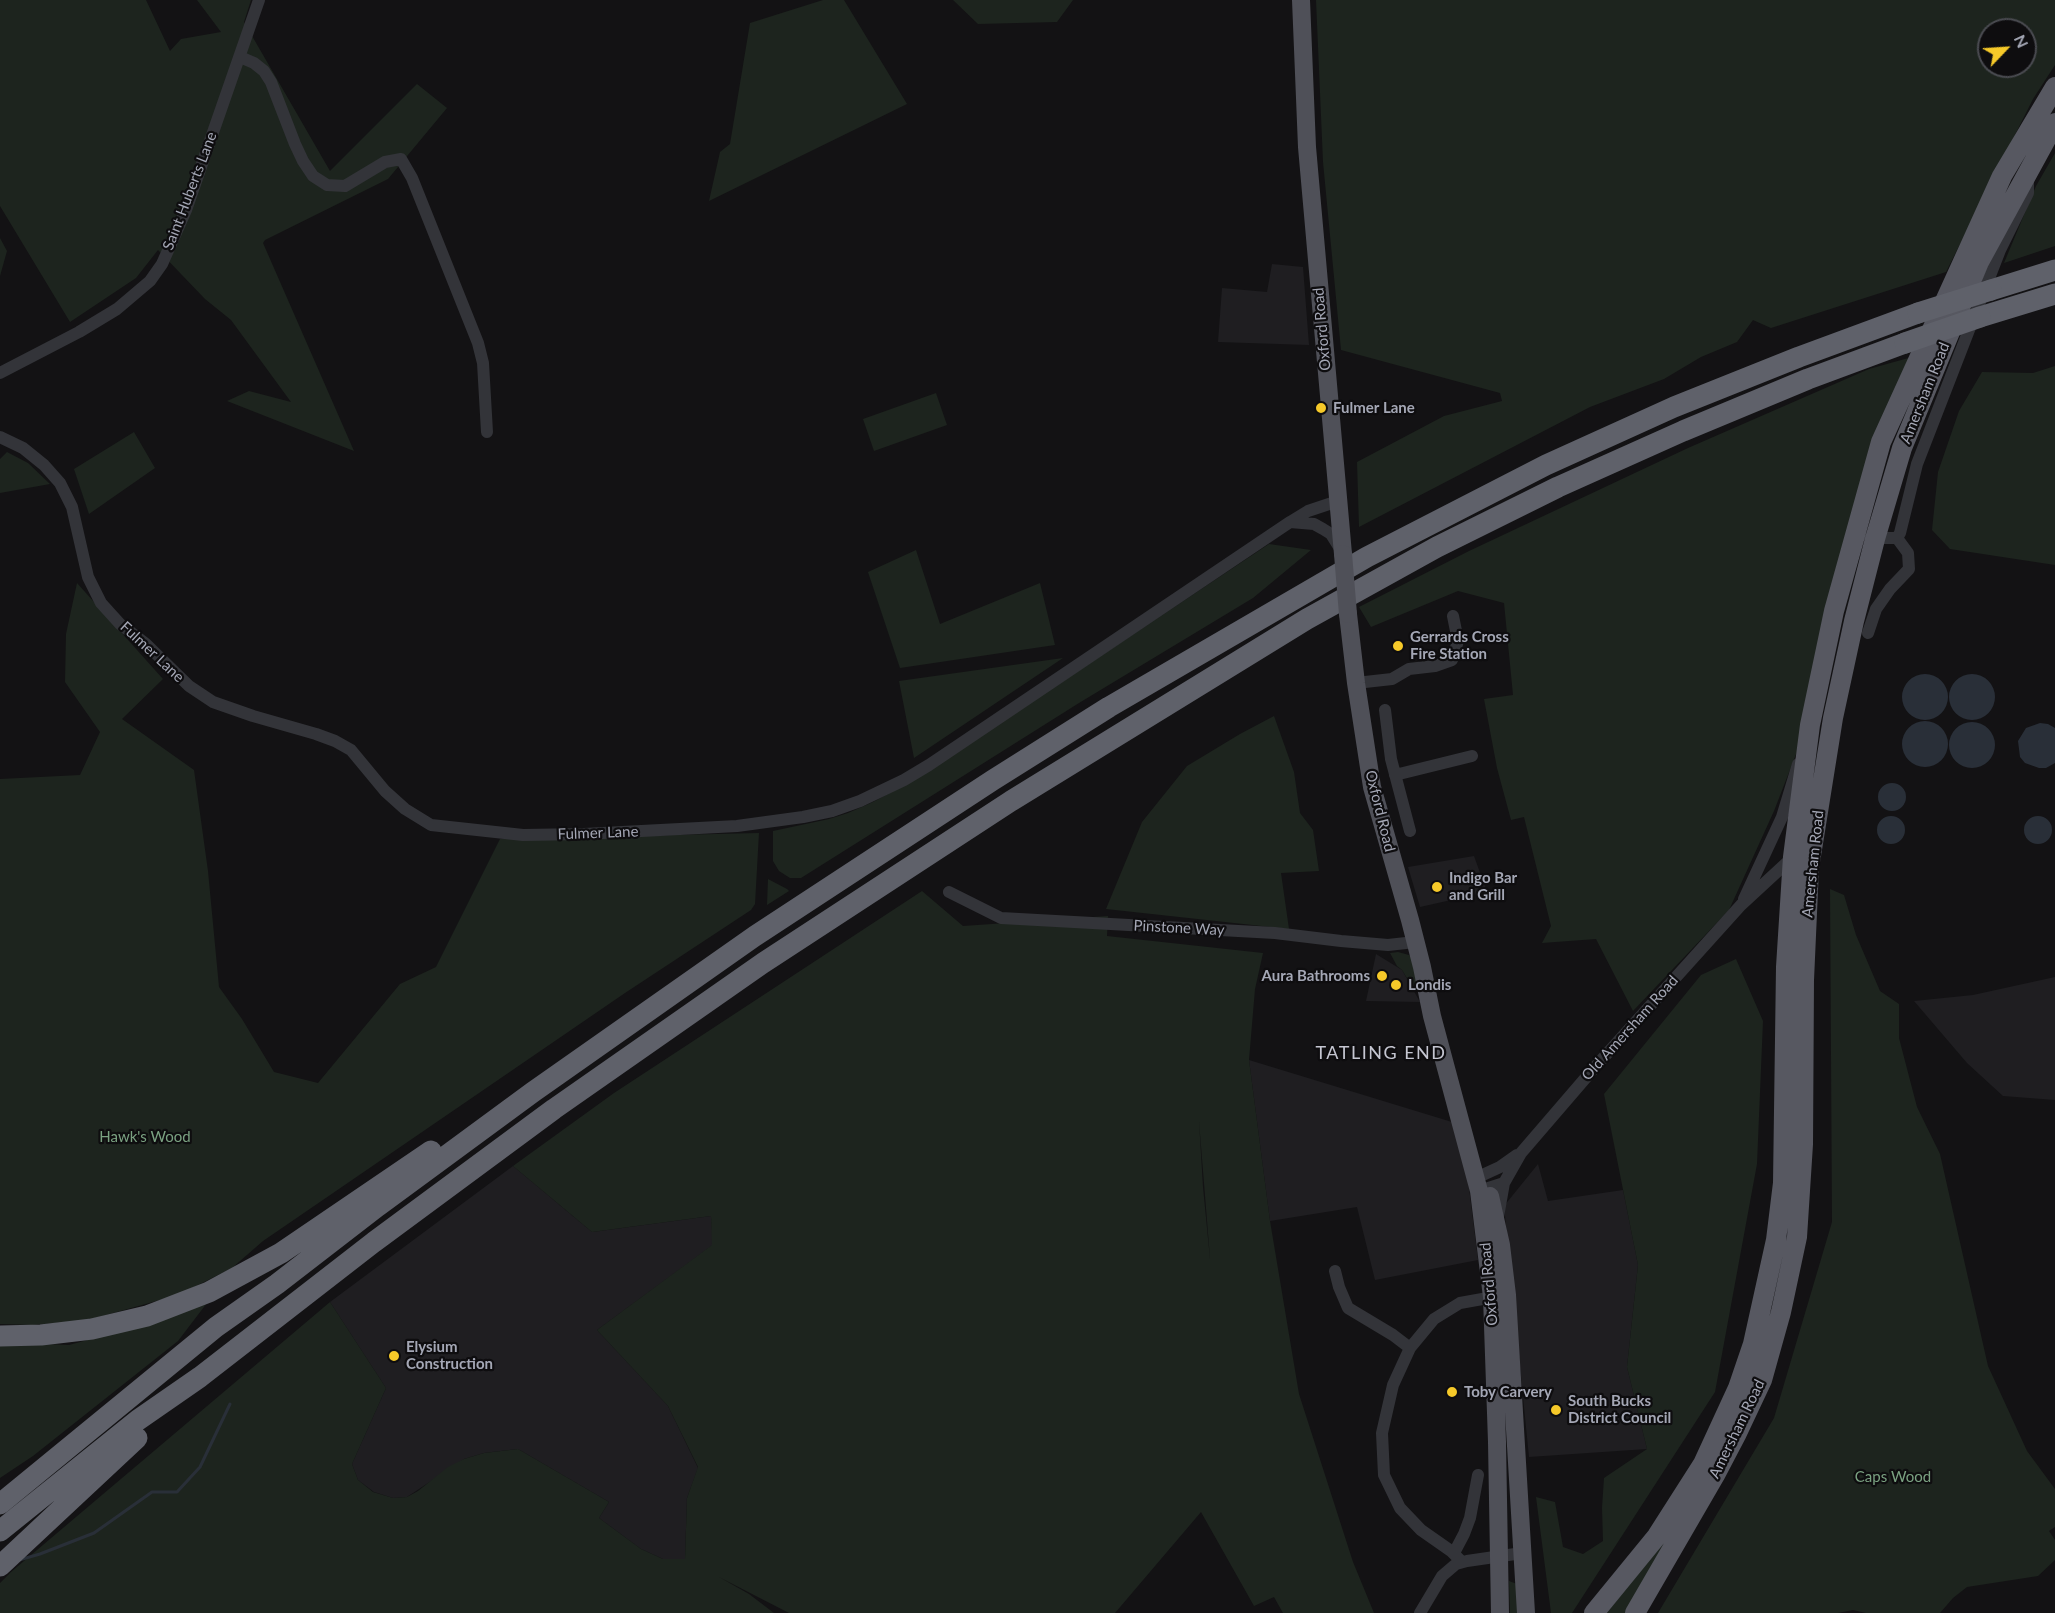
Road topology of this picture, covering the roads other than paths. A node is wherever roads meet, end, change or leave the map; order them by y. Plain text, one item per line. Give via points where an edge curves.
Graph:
1 (259, 0) edge
2 (1301, 0) edge
3 (240, 57) junction
4 (2055, 87) edge
5 (2055, 123) edge
6 (2028, 172) junction
7 (2055, 270) edge
8 (2055, 294) edge
9 (0, 372) edge
10 (487, 432) dead end
11 (2, 441) edge
12 (1338, 501) junction
13 (1290, 522) junction
14 (1854, 533) junction
15 (1897, 538) junction
16 (1875, 539) junction
17 (1343, 554) junction
18 (1453, 616) dead end
19 (1868, 633) dead end
20 (1356, 683) junction
21 (1384, 710) dead end
22 (1810, 725) junction
23 (1473, 756) dead end
24 (1391, 759) junction
25 (1368, 765) junction
26 (1395, 774) junction
27 (1818, 808) junction
28 (1410, 831) dead end
29 (1793, 858) junction
30 (950, 892) dead end
31 (1742, 905) junction
32 (1415, 942) junction
33 (533, 1092) junction
34 (1521, 1153) junction
35 (1486, 1183) junction
36 (1335, 1270) dead end
37 (1499, 1296) junction
38 (0, 1336) edge
39 (1410, 1348) junction
40 (200, 1377) junction
41 (1513, 1390) junction
42 (1496, 1398) junction
43 (1478, 1475) dead end
44 (0, 1504) edge
45 (0, 1531) edge
46 (1522, 1553) junction
47 (1498, 1556) junction
48 (1458, 1558) junction
49 (0, 1566) edge
50 (1420, 1613) edge
51 (1500, 1613) edge
52 (1526, 1613) edge
53 (1594, 1613) edge
54 (1635, 1613) edge

1 - 3 street, Saint Huberts Lane
2 - 12 main road, Oxford Road via 1306,147
3 - 9 street, Saint Huberts Lane via 186,210 162,264 150,281 117,309
3 - 10 street via 264,71 303,160 313,176 327,185 345,186 385,162 401,159 478,342
4 - 14 highway via 2002,176 1881,442
5 - 6 highway, Amersham Road
6 - 15 street via 2028,193 2000,250 1917,464
6 - 16 highway, Amersham Road via 1979,262 1902,448
7 - 33 highway, bridge via 1918,313 1674,407 1546,465 1367,557 993,780 755,936
8 - 40 highway, bridge via 1905,343 1756,400 1622,458 1437,547 1307,619 1011,801 763,963 554,1109
11 - 13 street, Fulmer Lane via 23,448 60,483 72,507 88,577 101,603 189,686 213,702 316,734 351,750 385,791 431,825 523,835 736,826 803,817 860,801 929,765
12 - 13 street, Fulmer Lane
12 - 17 main road, Oxford Road
13 - 17 street via 1314,524 1323,529 1331,534
14 - 16 street
14 - 22 highway
15 - 16 street
15 - 19 street via 1908,553 1909,568 1876,609
16 - 27 highway, Amersham Road via 1844,664
17 - 20 main road, Oxford Road, bridge
18 - 20 street via 1458,641 1452,660 1409,669 1392,679
20 - 25 main road, Oxford Road
21 - 24 street
22 - 29 highway
22 - 31 street, Old Amersham Road via 1782,817
23 - 26 street
24 - 25 street
24 - 26 street
25 - 32 main road, Oxford Road
26 - 28 street
27 - 29 street, Old Amersham Road via 1807,838
27 - 54 highway, Amersham Road via 1809,879 1804,980 1803,1144 1797,1237 1781,1312 1762,1380 1737,1433
29 - 31 street, Old Amersham Road
29 - 53 highway via 1786,967 1783,1183 1776,1240 1753,1344 1738,1388 1703,1464 1657,1536
30 - 32 street, Pinstone Way via 1001,918 1275,933 1388,945
31 - 34 street, Old Amersham Road
32 - 35 main road, Oxford Road via 1432,1016
33 - 38 highway via 472,1124 281,1253 209,1292 147,1316 92,1329
33 - 44 highway via 216,1327
34 - 35 street, Old Amersham Road
34 - 35 street, Old Amersham Road via 1500,1167
35 - 37 main road, Oxford Road
35 - 37 main road via 1497,1224
36 - 39 street via 1348,1308
37 - 39 street via 1460,1303 1434,1319
37 - 41 main road
37 - 42 main road, Oxford Road
39 - 48 street via 1393,1385 1382,1433 1384,1475 1400,1508
40 - 45 highway via 138,1420
40 - 49 highway
41 - 42 main road
41 - 46 main road
42 - 47 main road, Oxford Road
43 - 48 street
46 - 47 street
46 - 52 main road
47 - 48 street
47 - 51 main road, Oxford Road
48 - 50 street

